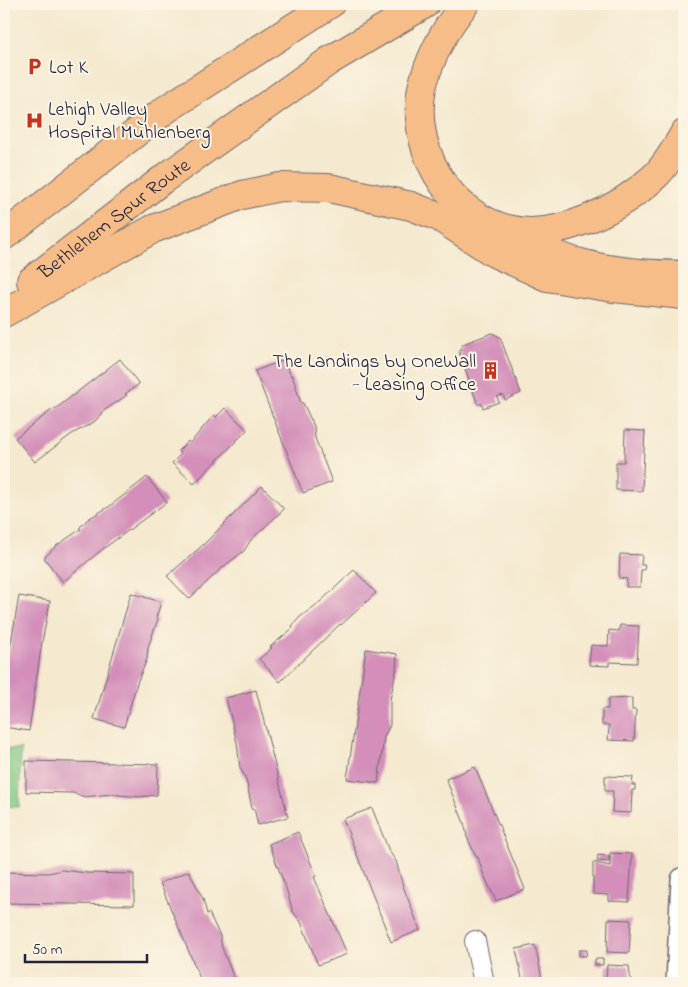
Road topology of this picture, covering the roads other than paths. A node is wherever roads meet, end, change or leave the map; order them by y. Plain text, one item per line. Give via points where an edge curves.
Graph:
1 (330, 4) edge
2 (425, 4) edge
3 (465, 4) edge
4 (684, 134) edge
5 (492, 224) junction
6 (4, 236) edge
7 (684, 275) edge
8 (684, 295) edge
9 (4, 302) edge
10 (4, 313) edge
11 (684, 880) edge
12 (683, 936) edge
13 (475, 941) dead end
14 (484, 983) edge
15 (679, 983) edge

1 - 6 highway via 165,110
2 - 9 highway, Bethlehem Spur Route via 328,62 162,180
3 - 5 highway via 438,41 424,81 420,119 423,139 436,174 464,207
4 - 5 highway via 654,177 606,211 549,230 512,230
5 - 7 highway via 526,243 595,268
8 - 10 highway via 547,277 494,253 439,217 411,206 329,188 280,187 242,195 153,229
11 - 12 street
12 - 15 street
13 - 14 street

